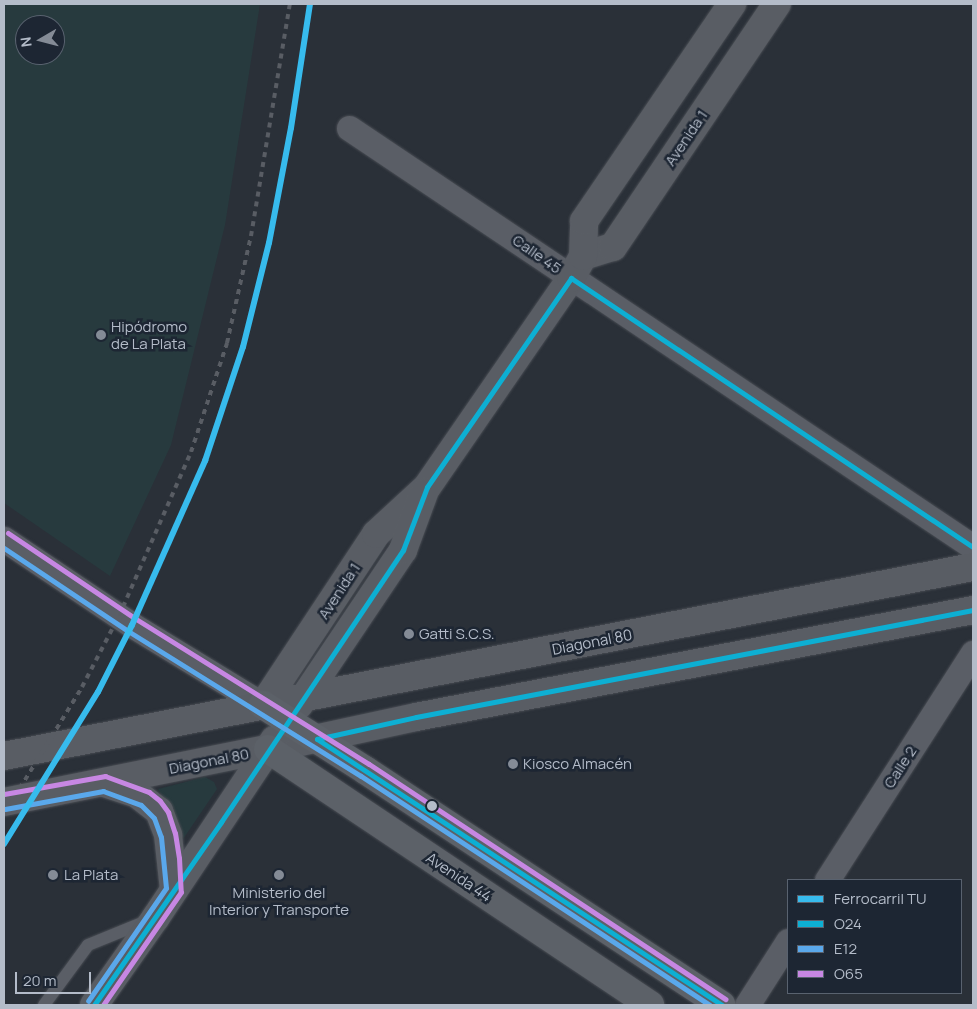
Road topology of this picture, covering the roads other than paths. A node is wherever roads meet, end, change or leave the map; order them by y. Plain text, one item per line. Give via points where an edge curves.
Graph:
1 (732, 4) edge
2 (776, 4) edge
3 (349, 128) dead end
4 (577, 266) junction
5 (427, 487) junction
6 (4, 539) edge
7 (973, 547) edge
8 (973, 567) edge
9 (973, 610) edge
10 (973, 653) edge
11 (304, 697) junction
12 (263, 705) junction
13 (288, 721) junction
14 (317, 739) junction
15 (268, 749) junction
16 (4, 756) edge
17 (104, 783) junction
18 (4, 802) edge
19 (829, 879) edge
20 (174, 890) junction
21 (156, 917) junction
22 (787, 943) edge
23 (44, 1005) edge
24 (94, 1005) edge
25 (650, 1005) edge
26 (722, 1005) edge
27 (747, 1005) edge

1 - 4 main road via 584,221
2 - 4 main road, Avenida 1 via 613,246
3 - 4 street, Calle 45
4 - 5 main road, Avenida 1
4 - 7 street, Calle 45
5 - 11 main road, Avenida 1 via 403,550
5 - 12 main road, Avenida 1 via 376,534
6 - 12 street via 132,625
8 - 11 main road, Diagonal 80
9 - 14 main road, Diagonal 80
10 - 19 street, Calle 2
11 - 12 main road, Diagonal 80
11 - 13 main road, Avenida 1
12 - 13 main road
12 - 16 main road, Diagonal 80
13 - 14 main road
13 - 15 main road, Avenida 1
14 - 15 main road, Diagonal 80
14 - 26 main road
15 - 17 main road, Diagonal 80
15 - 20 main road, Avenida 1
15 - 25 main road, Avenida 44
17 - 18 main road, Diagonal 80
17 - 20 main road via 137,794 159,811 168,835
20 - 21 main road, Avenida 1
21 - 23 lane via 88,945
21 - 24 main road, Avenida 1
22 - 27 street

